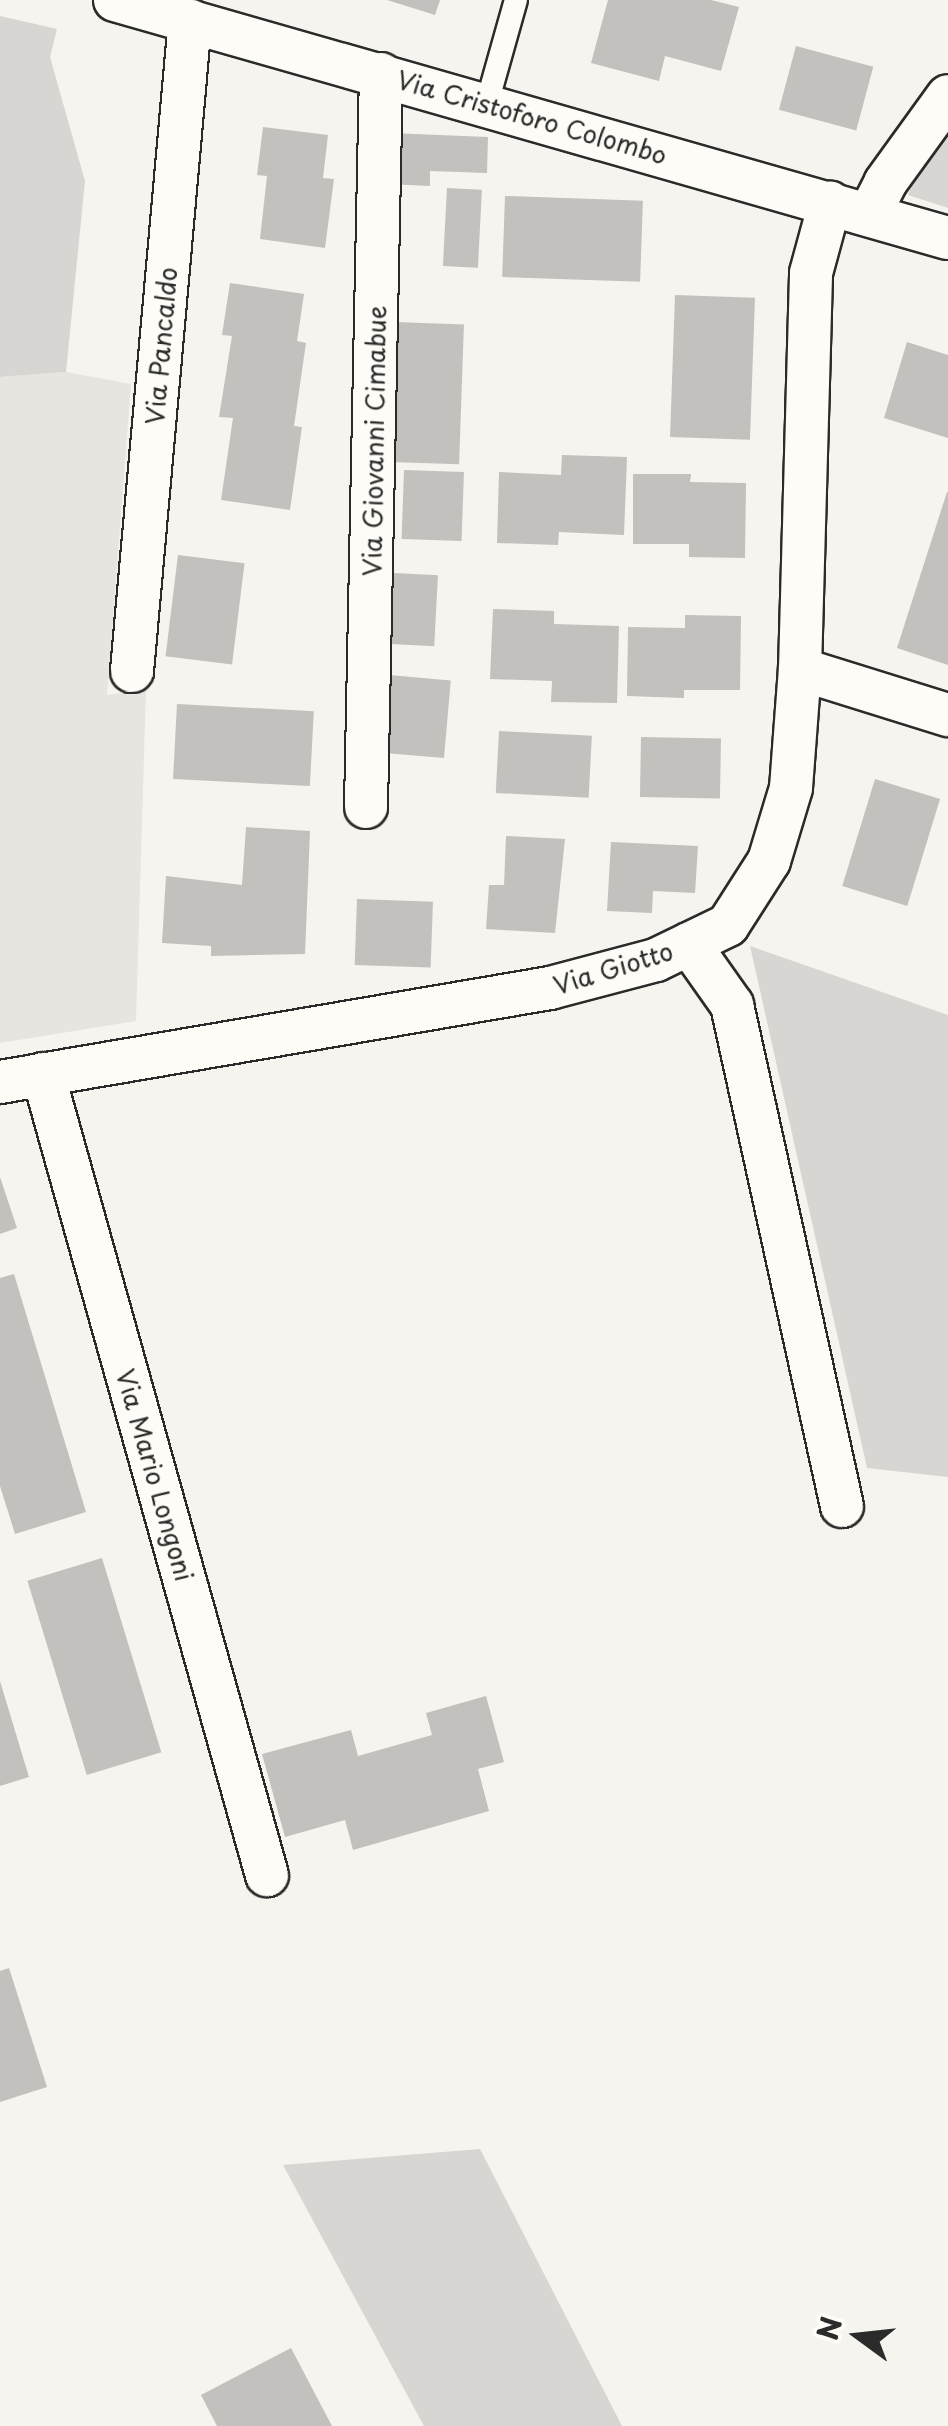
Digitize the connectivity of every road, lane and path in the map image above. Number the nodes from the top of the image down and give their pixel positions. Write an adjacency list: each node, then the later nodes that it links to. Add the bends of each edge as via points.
1 (115, 0): 3 (street, Via Cristoforo Colombo)
2 (516, 0): 6 (lane)
3 (190, 21): 4 (street, Via Cristoforo Colombo); 10 (street, Via Pancaldo)
4 (382, 74): 6 (street, Via Cristoforo Colombo); 12 (street, Via Giovanni Cimabue)
5 (948, 96): 7 (street, Via Giotto, via 885,182)
6 (486, 103): 7 (street, Via Cristoforo Colombo)
7 (850, 209): 8 (street, Via Cristoforo Colombo); 9 (street, Via Giotto, via 811,274)
8 (948, 238)
9 (800, 669): 11 (street); 13 (street, Via Giotto, via 790,788 769,861 728,926)
10 (132, 671)
11 (948, 715)
12 (366, 807)
13 (689, 944): 14 (street, Via Giotto, via 656,960 550,988); 16 (street, via 732,1004)
14 (42, 1074): 15 (street, Via Giotto); 17 (street, Via Mario Longoni)
15 (0, 1082)
16 (842, 1506)
17 (267, 1875)

